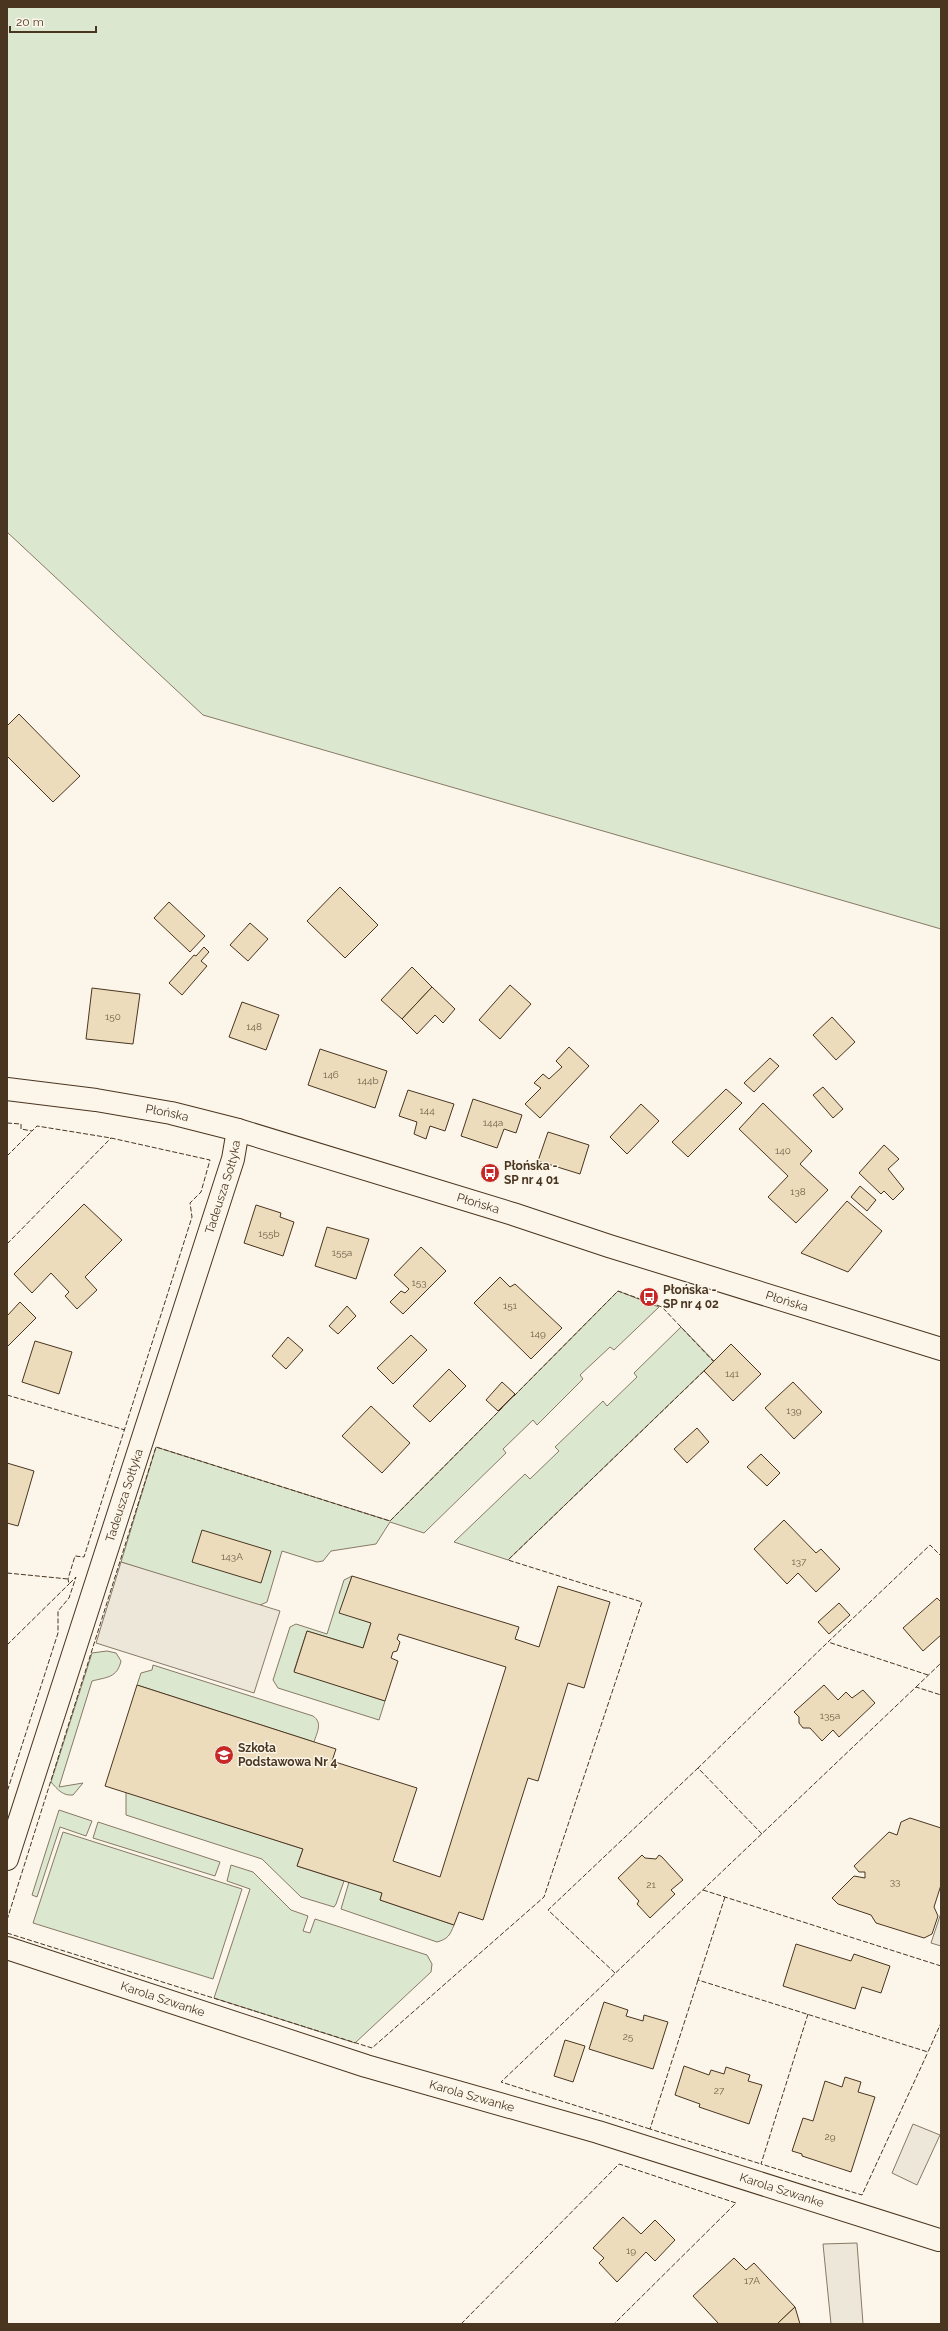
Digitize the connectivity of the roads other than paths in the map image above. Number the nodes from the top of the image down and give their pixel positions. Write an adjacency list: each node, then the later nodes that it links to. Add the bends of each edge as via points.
1 (7, 1089): 2 (street, Płońska, via 96,1100 171,1113)
2 (238, 1130): 3 (street, Płońska); 4 (street, Tadeusza Sołtyka, via 233,1159)
3 (941, 1349)
4 (7, 1859)
5 (7, 1948): 6 (street, Karola Szwanke, via 366,2066 598,2132)
6 (939, 2240)

